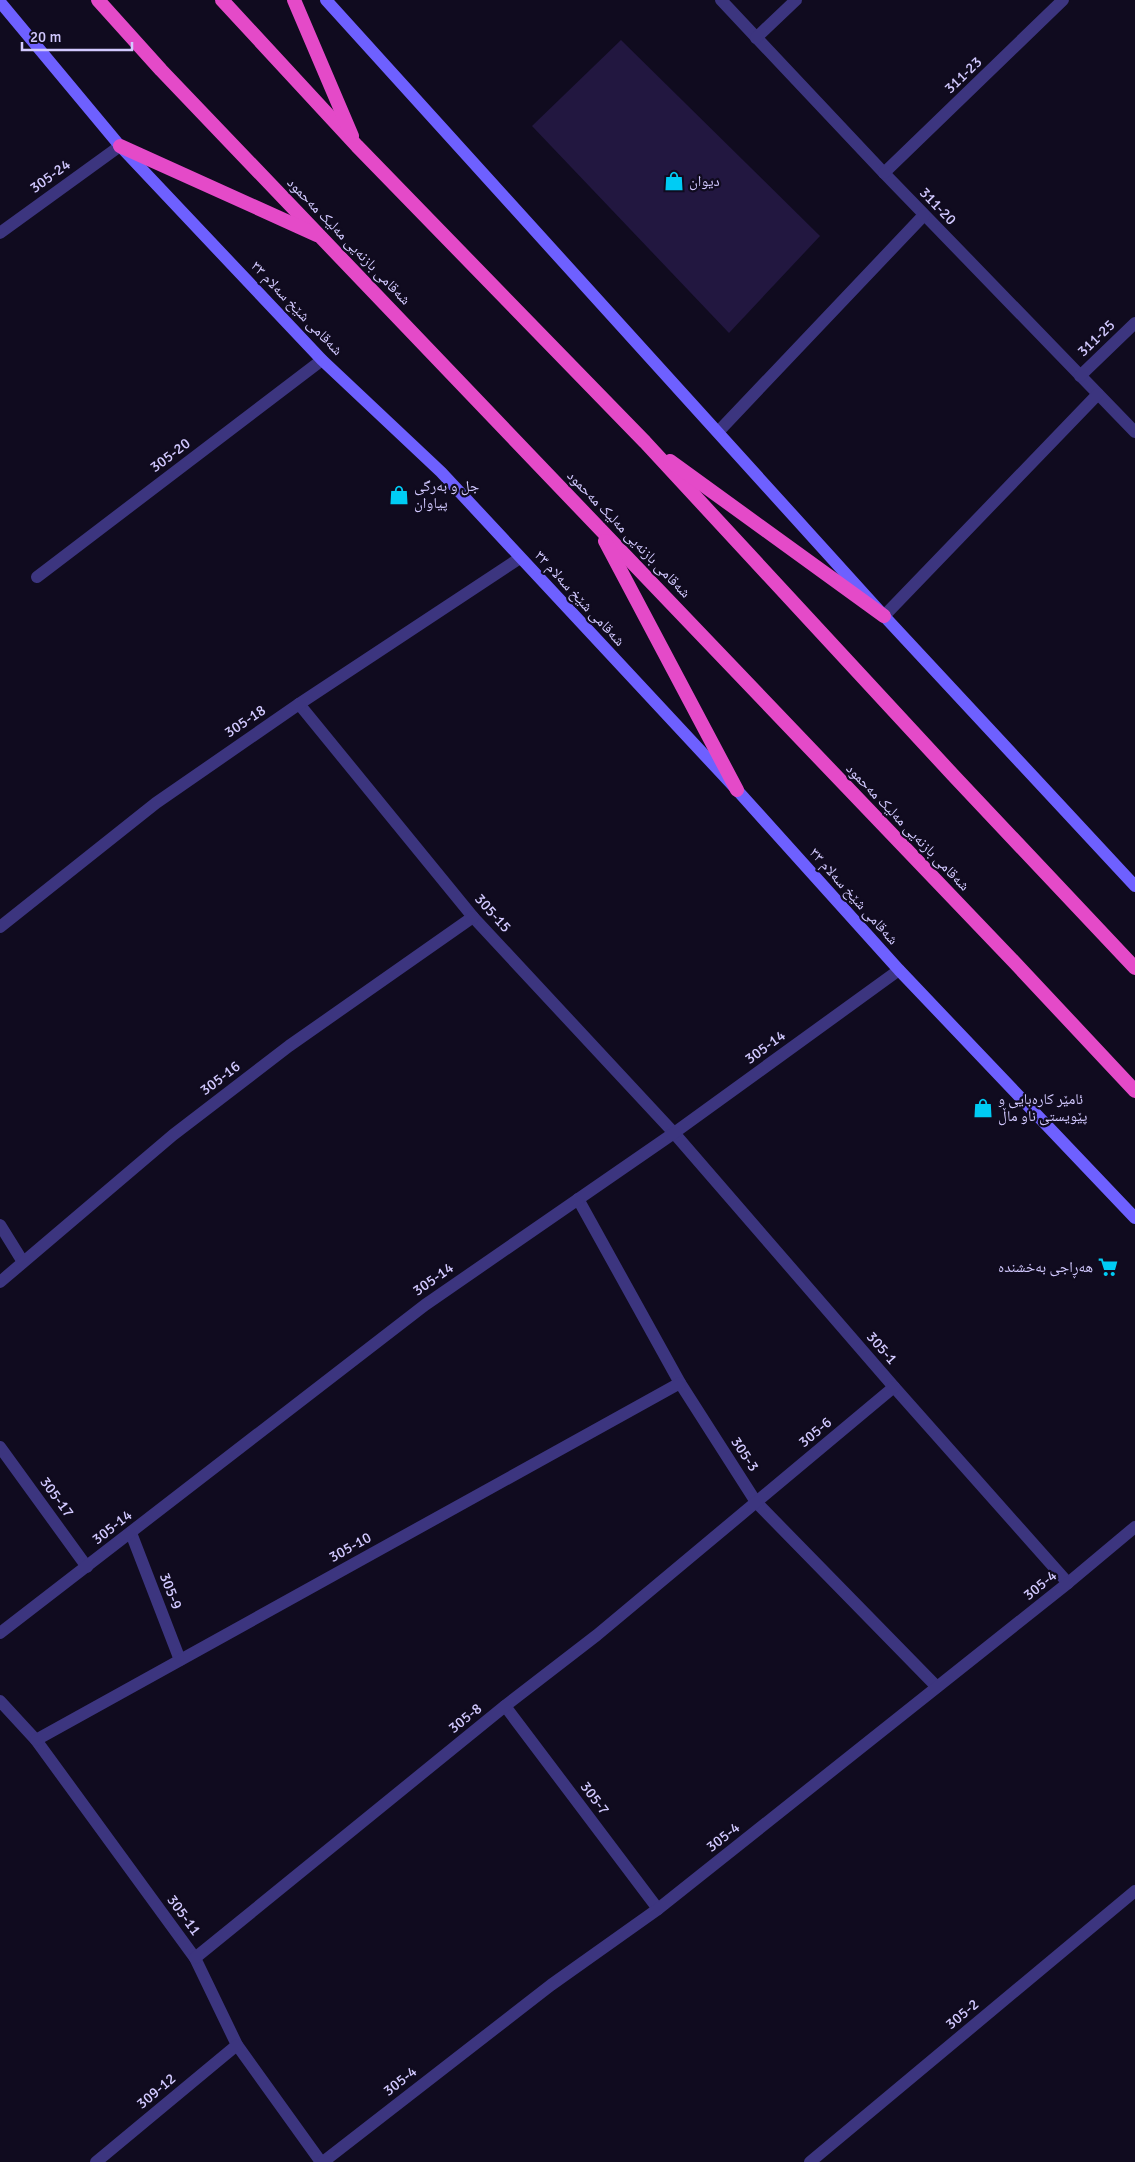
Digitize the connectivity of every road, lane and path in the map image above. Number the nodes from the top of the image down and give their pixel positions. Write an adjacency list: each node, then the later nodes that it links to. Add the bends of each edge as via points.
1 (98, 0): 15 (highway, شەقامی بازنەیی مەلیک مەحمود, via 161,70)
2 (222, 0): 11 (highway)
3 (294, 0): 11 (highway)
4 (326, 0): 20 (main road)
5 (721, 0): 9 (street, 311-20)
6 (796, 0): 9 (street)
7 (1063, 0): 12 (street, 311-23)
8 (0, 2): 10 (main road, شەقامی شێخ سەلام ٣٣)
9 (756, 38): 12 (street, 311-20)
10 (120, 146): 14 (street, 305-24); 15 (highway); 17 (main road, شەقامی شێخ سەلام ٣٣)
11 (357, 146): 22 (highway)
12 (884, 174): 13 (street, 311-20)
13 (924, 215): 18 (street, 311-20); 20 (street)
14 (0, 233)
15 (324, 238): 23 (highway, شەقامی بازنەیی مەلیک مەحمود)
16 (1135, 323): 18 (street, 311-25)
17 (322, 360): 24 (main road, شەقامی شێخ سەلام ٣٣, via 441,472); 25 (street, 305-20)
18 (1080, 376): 19 (street, 311-20)
19 (1098, 394): 21 (street, 311-20); 26 (street)
20 (718, 432): 26 (main road)
21 (1135, 432)
22 (646, 442): 26 (highway); 32 (highway)
23 (597, 524): 28 (highway); 34 (highway, شەقامی بازنەیی مەلیک مەحمود)
24 (520, 558): 27 (street, 305-18); 28 (main road, شەقامی شێخ سەلام ٣٣)
25 (38, 577)
26 (884, 616): 29 (main road)
27 (299, 704): 30 (street, 305-15); 31 (street, 305-18, via 156,803)
28 (737, 790): 33 (main road, شەقامی شێخ سەلام ٣٣)
29 (1135, 886)
30 (473, 917): 35 (street, 305-15); 39 (street, 305-16, via 289,1046 173,1135)
31 (0, 927)
32 (1135, 968)
33 (899, 970): 35 (street, 305-14); 37 (main road, شەقامی شێخ سەلام ٣٣)
34 (1135, 1091)
35 (674, 1133): 36 (street, 305-14); 42 (street, 305-1)
36 (578, 1199): 41 (street, 305-3); 46 (street, 305-14, via 425,1305)
37 (1135, 1218)
38 (0, 1225): 39 (street)
39 (23, 1262): 40 (street, 305-16)
40 (0, 1282)
41 (680, 1383): 44 (street, 305-3); 50 (street, 305-10)
42 (894, 1387): 44 (street, 305-6); 48 (street, 305-1)
43 (0, 1447): 47 (street, 305-17)
44 (756, 1502): 51 (street, 305-3); 53 (street, 305-8, via 597,1635)
45 (1135, 1527): 48 (street, 305-4)
46 (132, 1533): 47 (street, 305-14); 50 (street, 305-9)
47 (87, 1567): 49 (street, 305-14)
48 (1068, 1583): 51 (street, 305-4)
49 (0, 1633)
50 (180, 1660): 54 (street, 305-10)
51 (938, 1687): 56 (street, 305-4)
52 (0, 1701): 54 (street, 305-11)
53 (505, 1706): 56 (street, 305-7); 57 (street, 305-8)
54 (36, 1740): 57 (street, 305-11)
55 (1135, 1891): 61 (street, 305-2)
56 (658, 1909): 60 (street, 305-4, via 551,1985)
57 (195, 1958): 58 (street, 305-11)
58 (237, 2045): 59 (street, 309-12); 60 (street, 305-11)
59 (96, 2162)
60 (322, 2162)
61 (810, 2162)

